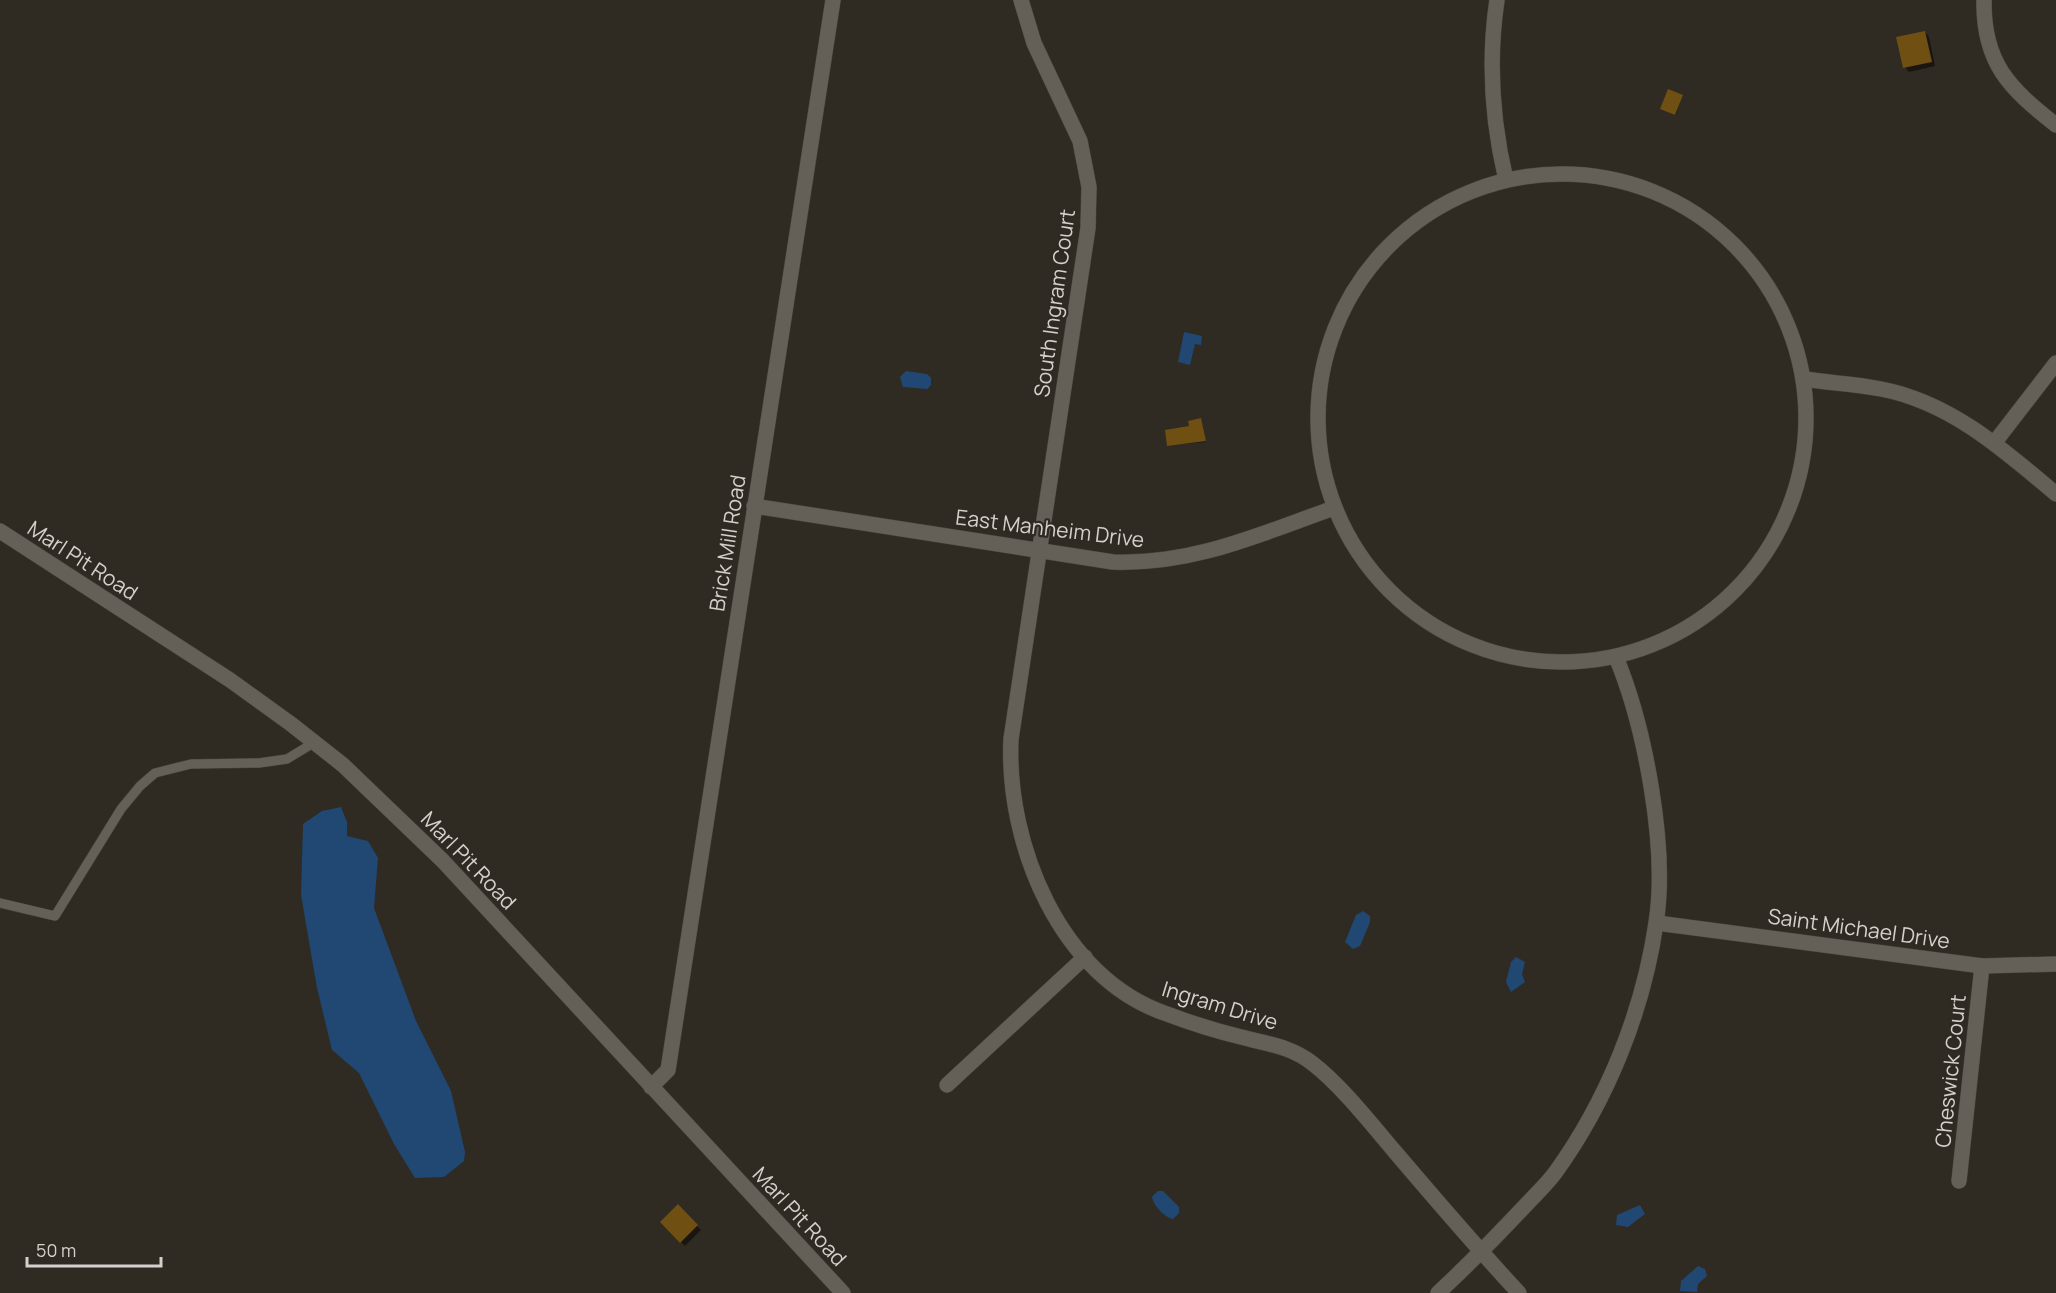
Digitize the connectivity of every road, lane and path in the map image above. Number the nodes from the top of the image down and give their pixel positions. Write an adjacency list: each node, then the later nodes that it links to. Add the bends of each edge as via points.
1 (833, 0): 11 (street, Brick Mill Road)
2 (1021, 0): 14 (street, South Ingram Court, via 1034,44 1080,141 1089,187 1088,228)
3 (1497, 0): 6 (street, via 1492,87 1498,149)
4 (1984, 0): 5 (street, via 1984,20 1994,62 2021,97)
5 (2056, 125)
6 (1506, 180): 8 (street, via 1550,174 1594,176 1638,186 1679,204 1716,228 1755,268 1774,296 1793,336); 12 (street, via 1429,213 1396,239 1367,270 1345,305 1329,344 1319,385 1317,426 1322,468)
7 (2056, 363): 9 (street)
8 (1804, 379): 9 (street, via 1881,389 1928,402); 15 (street, via 1808,425 1802,471 1788,515 1766,555 1736,591 1700,621 1660,643)
9 (1995, 442): 10 (street)
10 (2056, 494)
11 (754, 506): 14 (street, East Manheim Drive); 23 (street, Brick Mill Road, via 668,1070)
12 (1334, 508): 14 (street, East Manheim Drive, via 1211,552 1149,563 1113,562); 15 (street, via 1357,552 1388,590 1426,622 1461,640 1517,659 1566,663)
13 (0, 531): 16 (street, Marl Pit Road, via 230,680)
14 (1039, 550): 19 (street, Ingram Drive, via 1011,740 1012,790 1023,847 1034,876 1064,930)
15 (1616, 657): 18 (street, via 1631,694 1653,801)
16 (315, 742): 17 (lane, via 287,759 191,764 155,773 121,809 55,916); 23 (street, Marl Pit Road, via 443,861)
17 (0, 903)
18 (1657, 922): 21 (street, Saint Michael Drive); 25 (street, via 1633,1015 1596,1109 1554,1174)
19 (1085, 957): 22 (street); 25 (street, Ingram Drive, via 1129,995 1163,1013 1242,1038 1287,1047 1313,1064 1372,1125)
20 (2056, 964): 21 (street, Saint Michael Drive)
21 (1982, 966): 24 (street, Cheswick Court)
22 (947, 1085)
23 (651, 1087): 26 (street, Marl Pit Road)
24 (1959, 1181)
25 (1481, 1253): 27 (street); 28 (street, Ingram Drive)
26 (843, 1293)
27 (1438, 1293)
28 (1519, 1293)

